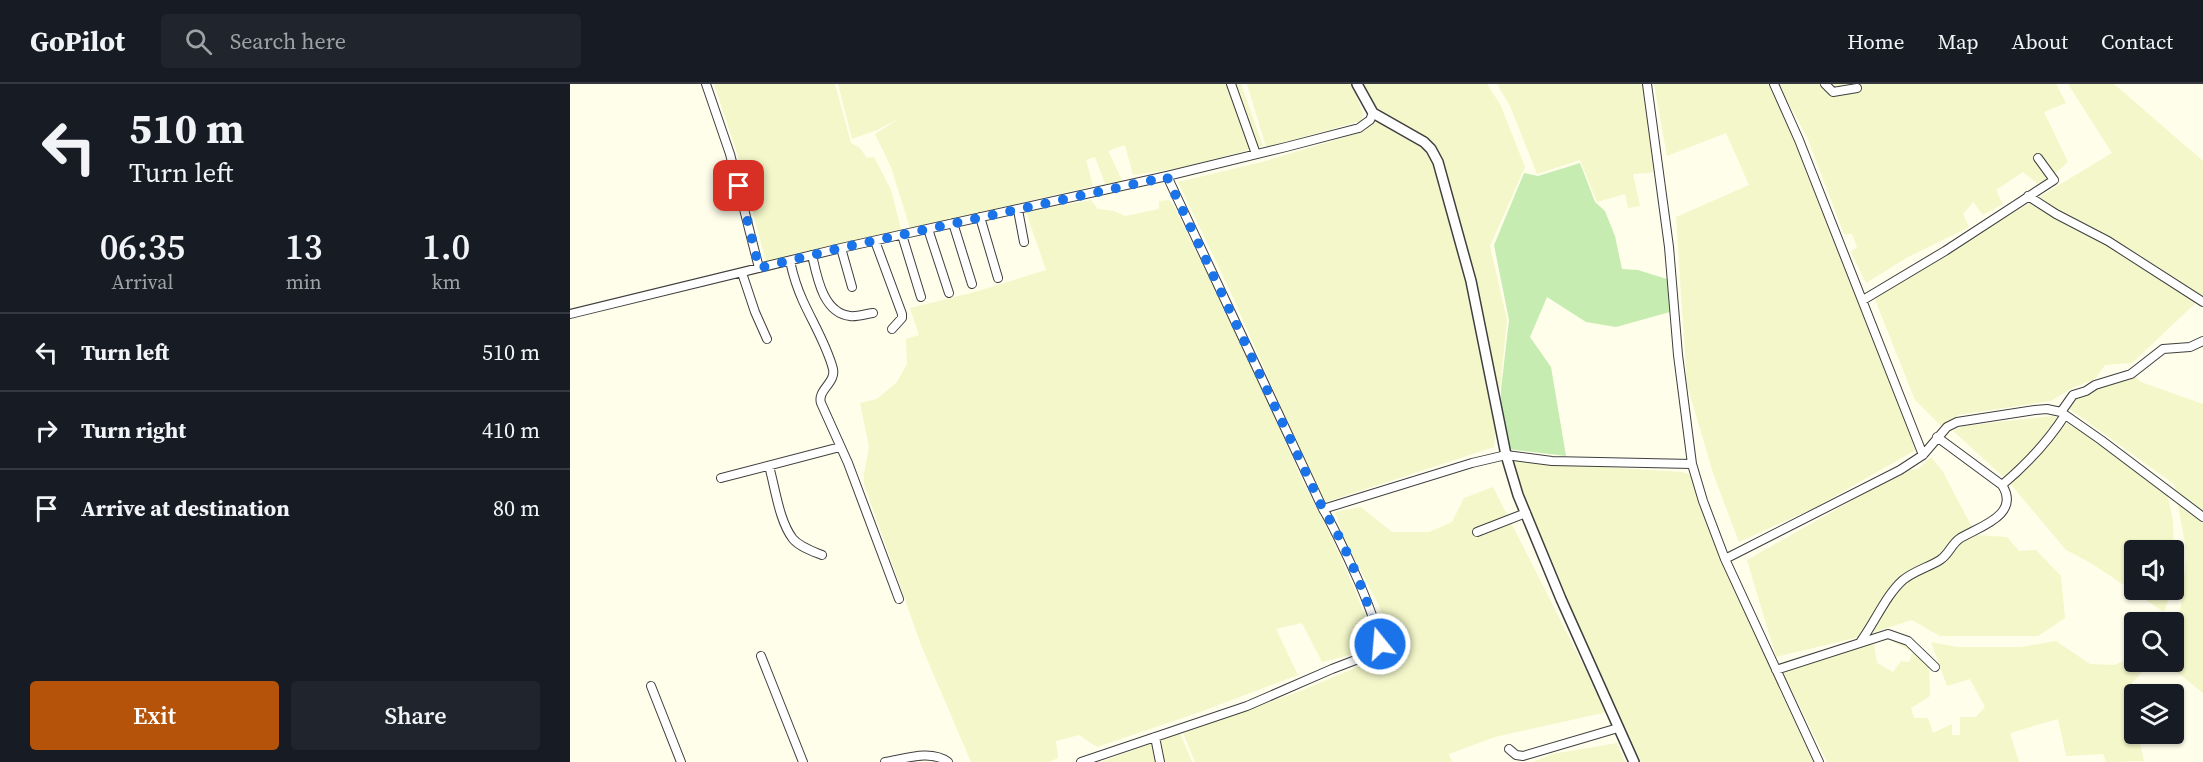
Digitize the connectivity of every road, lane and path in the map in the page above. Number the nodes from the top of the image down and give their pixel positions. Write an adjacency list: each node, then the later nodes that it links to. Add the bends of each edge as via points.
1 (706, 84): 23 (street, via 730,154)
2 (1231, 84): 9 (street)
3 (1357, 84): 8 (street)
4 (1647, 84): 42 (street)
5 (1774, 84): 30 (street)
6 (1825, 84): 7 (street, via 1833,92)
7 (1857, 88)
8 (1373, 113): 9 (street, via 1359,128); 41 (street, via 1424,142 1438,162 1471,281)
9 (1256, 154): 11 (street)
10 (2038, 158): 12 (street, via 2054,180)
11 (1167, 177): 13 (street); 46 (street)
12 (2028, 196): 30 (street); 31 (street)
13 (1018, 210): 14 (street); 19 (street)
14 (980, 218): 15 (street); 25 (street)
15 (953, 223): 16 (street); 26 (street)
16 (928, 229): 17 (street); 28 (street)
17 (902, 235): 18 (street); 29 (street)
18 (875, 241): 20 (street); 34 (street, via 902,314)
19 (1024, 242)
20 (841, 248): 21 (street); 27 (street)
21 (812, 255): 22 (street); 32 (street, via 828,304 849,316)
22 (790, 261): 23 (street); 39 (street, via 799,293 833,370 820,398)
23 (759, 268): 24 (street)
24 (742, 273): 33 (street); 35 (street)
25 (998, 278)
26 (972, 284)
27 (852, 287)
28 (949, 293)
29 (921, 297)
30 (1863, 300): 40 (street)
31 (2203, 302)
32 (873, 312)
33 (570, 314)
34 (892, 328)
35 (767, 339)
36 (2203, 341): 37 (street, via 2190,347 2163,349 2131,374 2073,395)
37 (2063, 414): 38 (street, via 2047,409 1957,422); 45 (street, via 2048,441); 48 (street)
38 (1937, 437): 40 (street); 45 (street)
39 (840, 447): 43 (street); 52 (street)
40 (1923, 454): 51 (street, via 1900,470)
41 (1506, 455): 42 (street, via 1552,461); 46 (street); 47 (street)
42 (1692, 464): 51 (street)
43 (769, 465): 44 (street); 50 (street, via 794,540)
44 (721, 478)
45 (2002, 485): 53 (street, via 2006,495 2000,514 1958,540 1940,560 1902,581)
46 (1323, 509): 59 (street, via 1370,610 1379,651 1247,705)
47 (1526, 513): 49 (street); 58 (street)
48 (2203, 517)
49 (1477, 532)
50 (822, 555)
51 (1725, 559): 56 (street)
52 (899, 599)
53 (1861, 641): 55 (street, via 1888,634 1902,638); 56 (street)
54 (761, 656): 62 (street)
55 (1935, 666)
56 (1776, 670): 68 (street)
57 (651, 686): 61 (street)
58 (1618, 728): 60 (street, via 1523,756); 67 (street)
59 (1155, 737): 65 (street); 66 (street)
60 (1509, 749)
61 (681, 762)
62 (803, 762)
63 (885, 762): 64 (street, via 928,756)
64 (948, 762)
65 (1081, 762)
66 (1160, 762)
67 (1634, 762)
68 (1819, 762)

